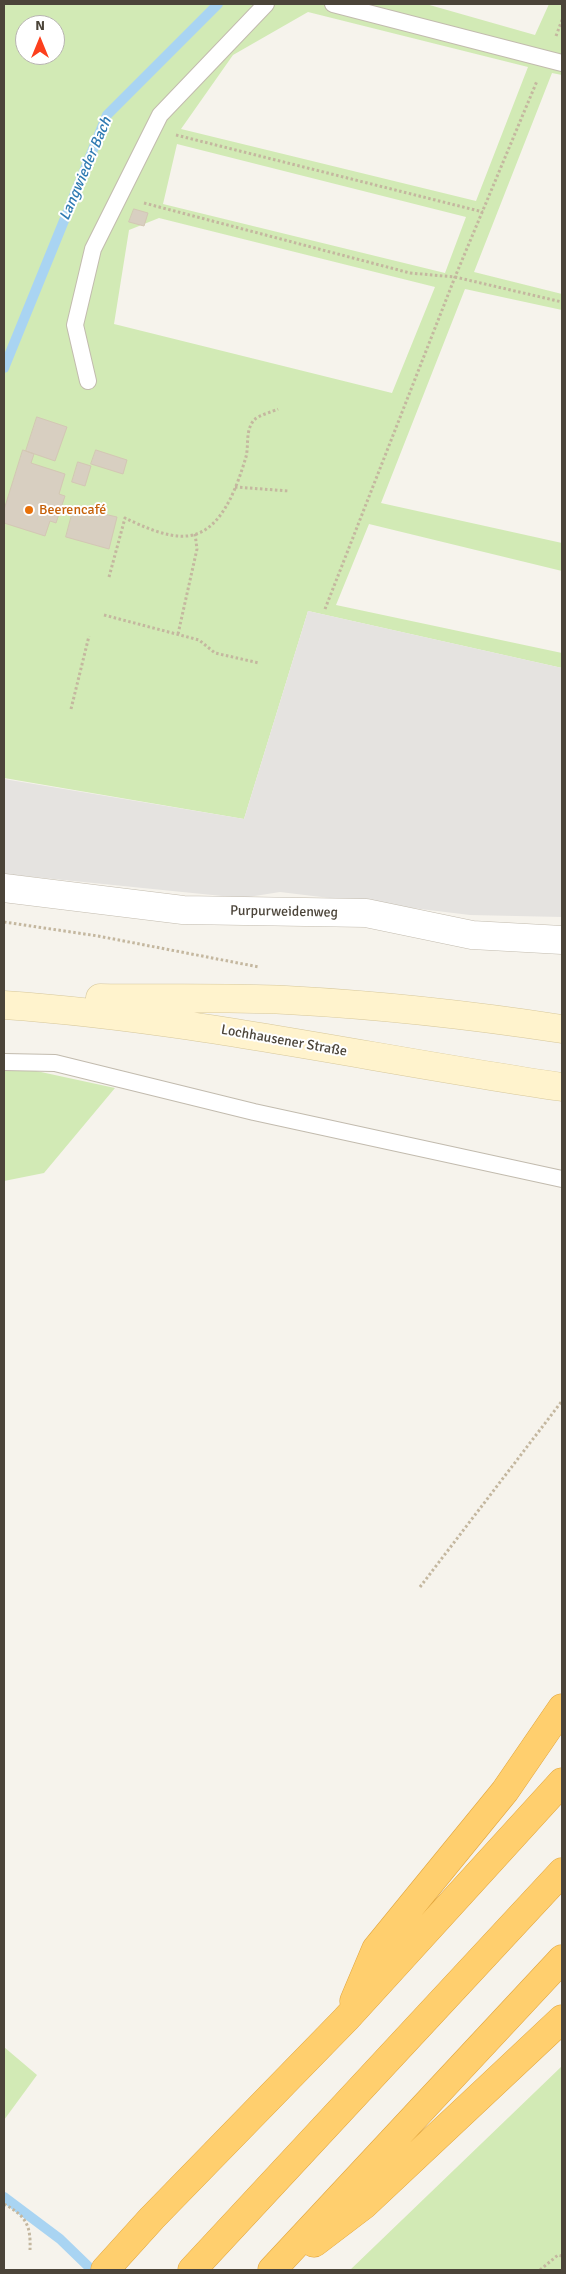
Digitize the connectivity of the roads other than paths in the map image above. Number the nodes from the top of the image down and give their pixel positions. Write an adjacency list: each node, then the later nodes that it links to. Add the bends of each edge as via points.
1 (266, 4): 4 (lane, via 160,115 93,249 75,325)
2 (333, 4): 3 (lane)
3 (562, 63)
4 (88, 381)
5 (4, 888): 6 (street, Purpurweidenweg, via 183,910 366,913 472,935)
6 (562, 940)
7 (4, 998): 9 (main road, via 284,1000 449,1014)
8 (4, 1005): 11 (main road, Lochhausener Straße, via 170,1022)
9 (562, 1029)
10 (4, 1062): 12 (lane, via 55,1063 254,1112)
11 (562, 1086)
12 (562, 1179)
13 (562, 1708): 18 (highway, via 505,1791 376,1949)
14 (562, 1782): 18 (highway)
15 (562, 1872): 19 (highway)
16 (562, 1959): 21 (highway)
17 (562, 2019): 22 (highway, via 364,2205)
18 (346, 2020): 20 (highway)
19 (195, 2266)
20 (105, 2270)
21 (272, 2270)
22 (276, 2270)

